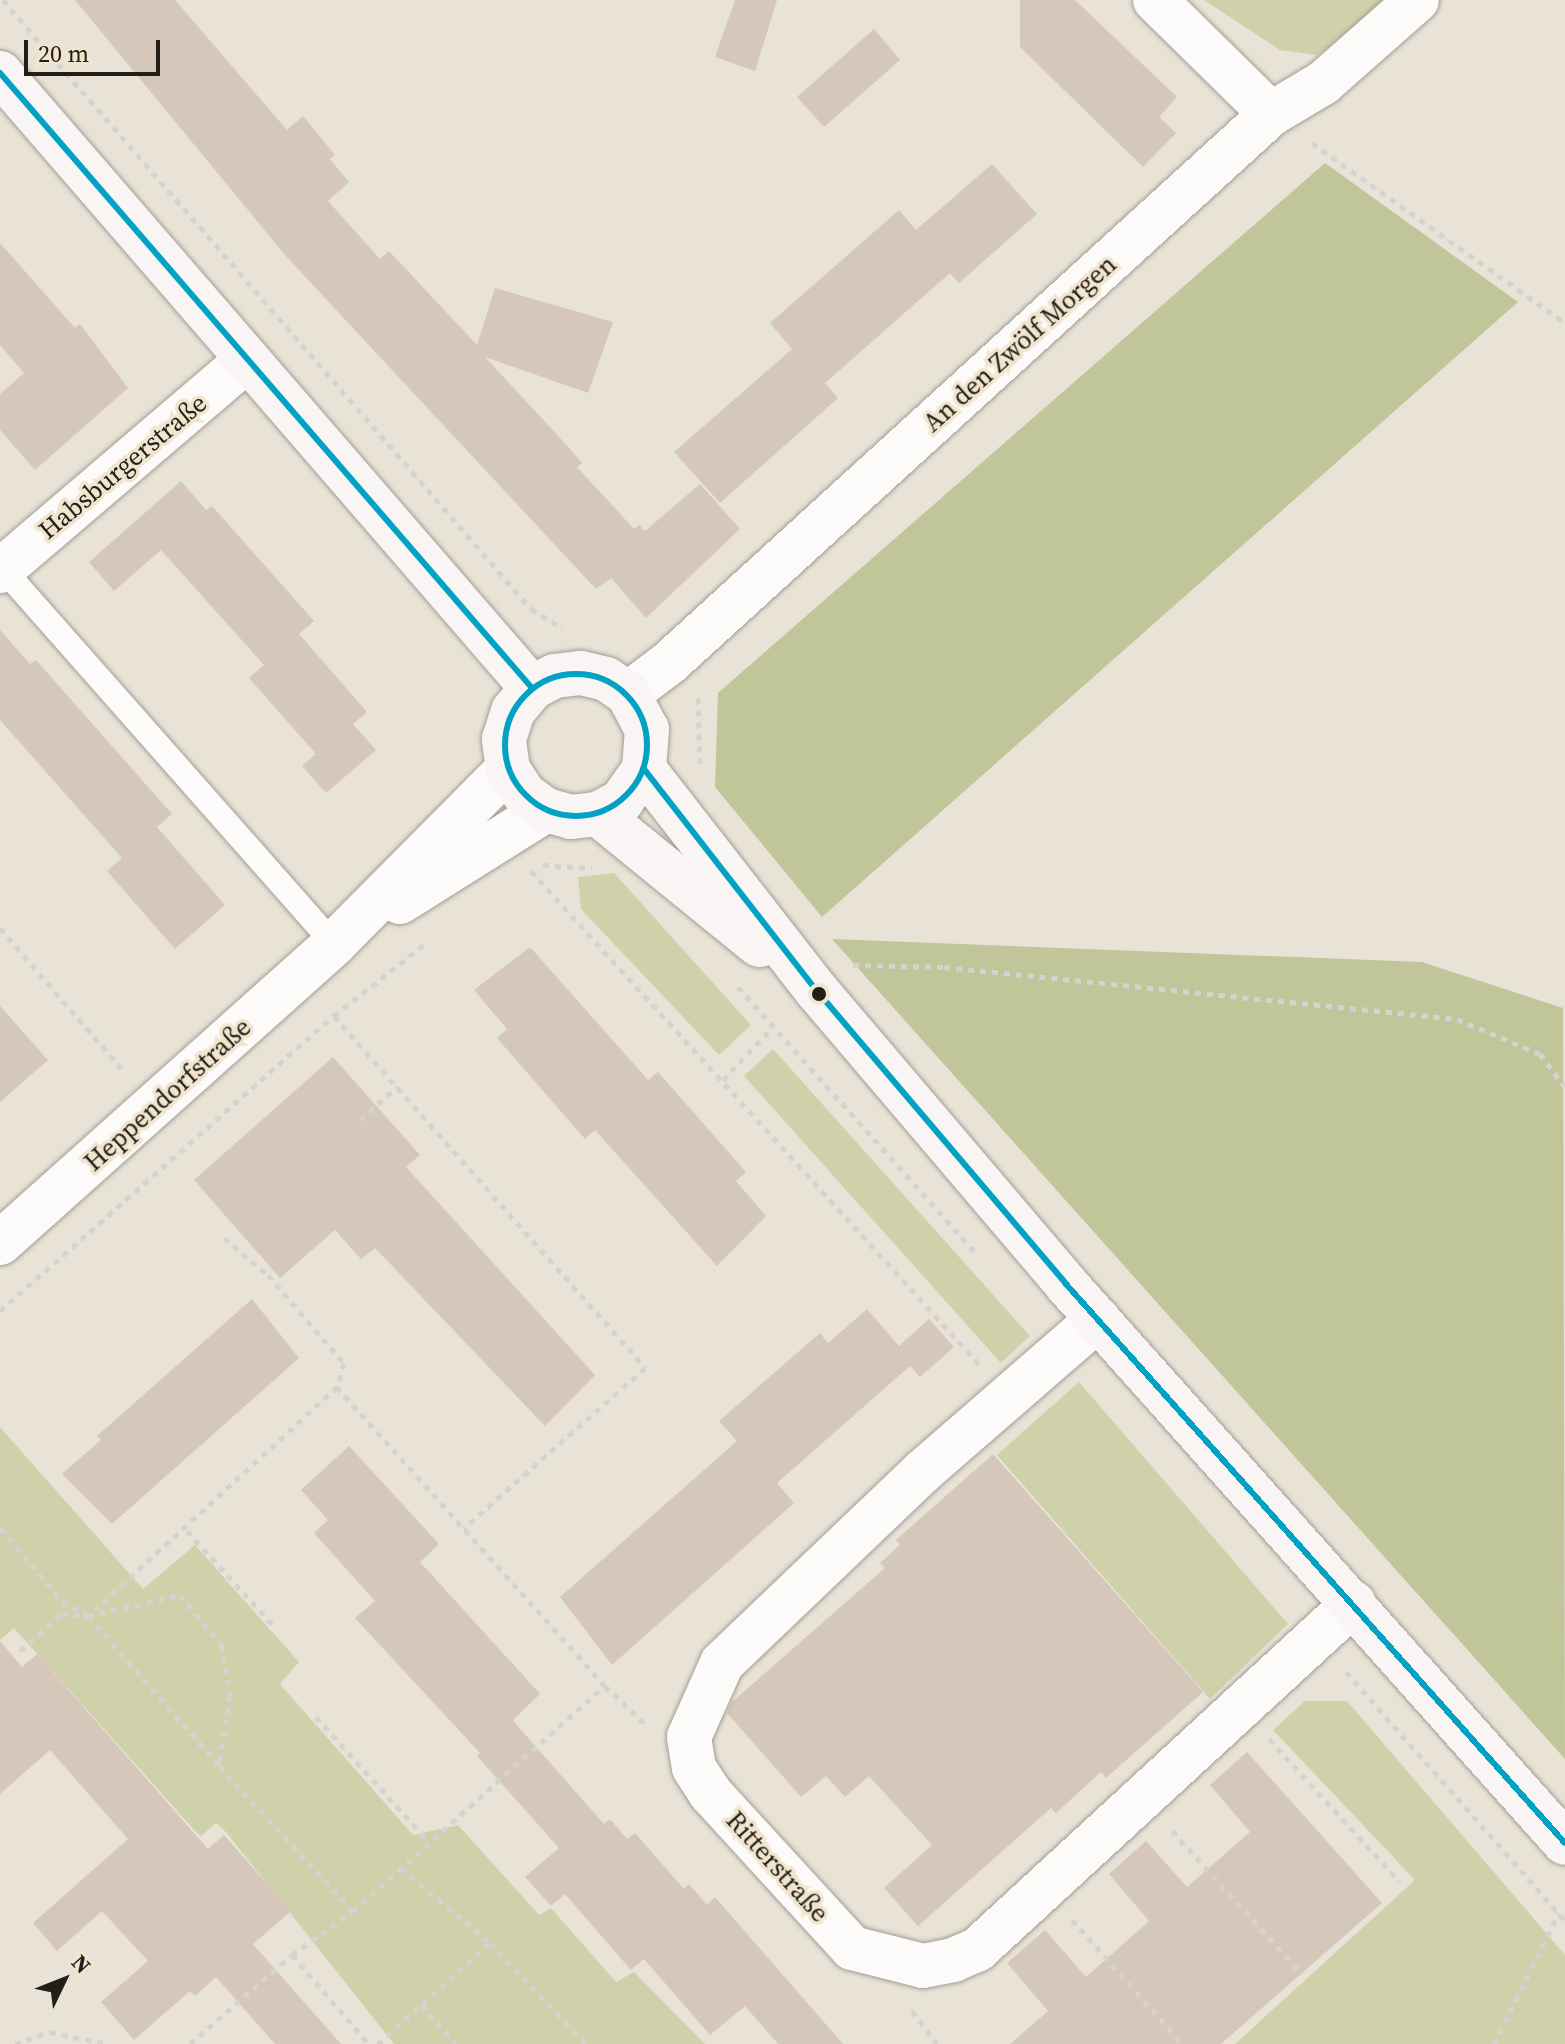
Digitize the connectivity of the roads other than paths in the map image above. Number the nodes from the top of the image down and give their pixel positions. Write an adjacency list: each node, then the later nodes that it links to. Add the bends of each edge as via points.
1 (1155, 0): 4 (street)
2 (1417, 0): 4 (street, An den Zwölf Morgen, via 1323,83)
3 (0, 73): 5 (main road)
4 (1271, 114): 8 (street, An den Zwölf Morgen, via 681,652)
5 (245, 362): 6 (street, Habsburgerstraße); 7 (main road)
6 (1, 570): 13 (lane)
7 (532, 688): 8 (main road, via 555,676 581,673 606,679); 9 (main road, via 513,711 504,739)
8 (628, 694): 10 (main road, via 647,729)
9 (508, 769): 11 (main road, via 524,794); 13 (street, Heppendorfstraße)
10 (644, 769): 12 (main road, via 622,801); 14 (main road)
11 (546, 810): 12 (main road, via 571,817); 13 (street, Heppendorfstraße)
12 (598, 814): 14 (main road)
13 (334, 944): 15 (street, Heppendorfstraße)
14 (817, 991): 16 (main road)
15 (0, 1243)
16 (1098, 1319): 17 (main road); 17 (street, Ritterstraße, via 923,1471 722,1663 689,1737 694,1768 711,1794 852,1948 923,1966 953,1960 977,1950)
17 (1354, 1603): 18 (main road)
18 (1565, 1843)

